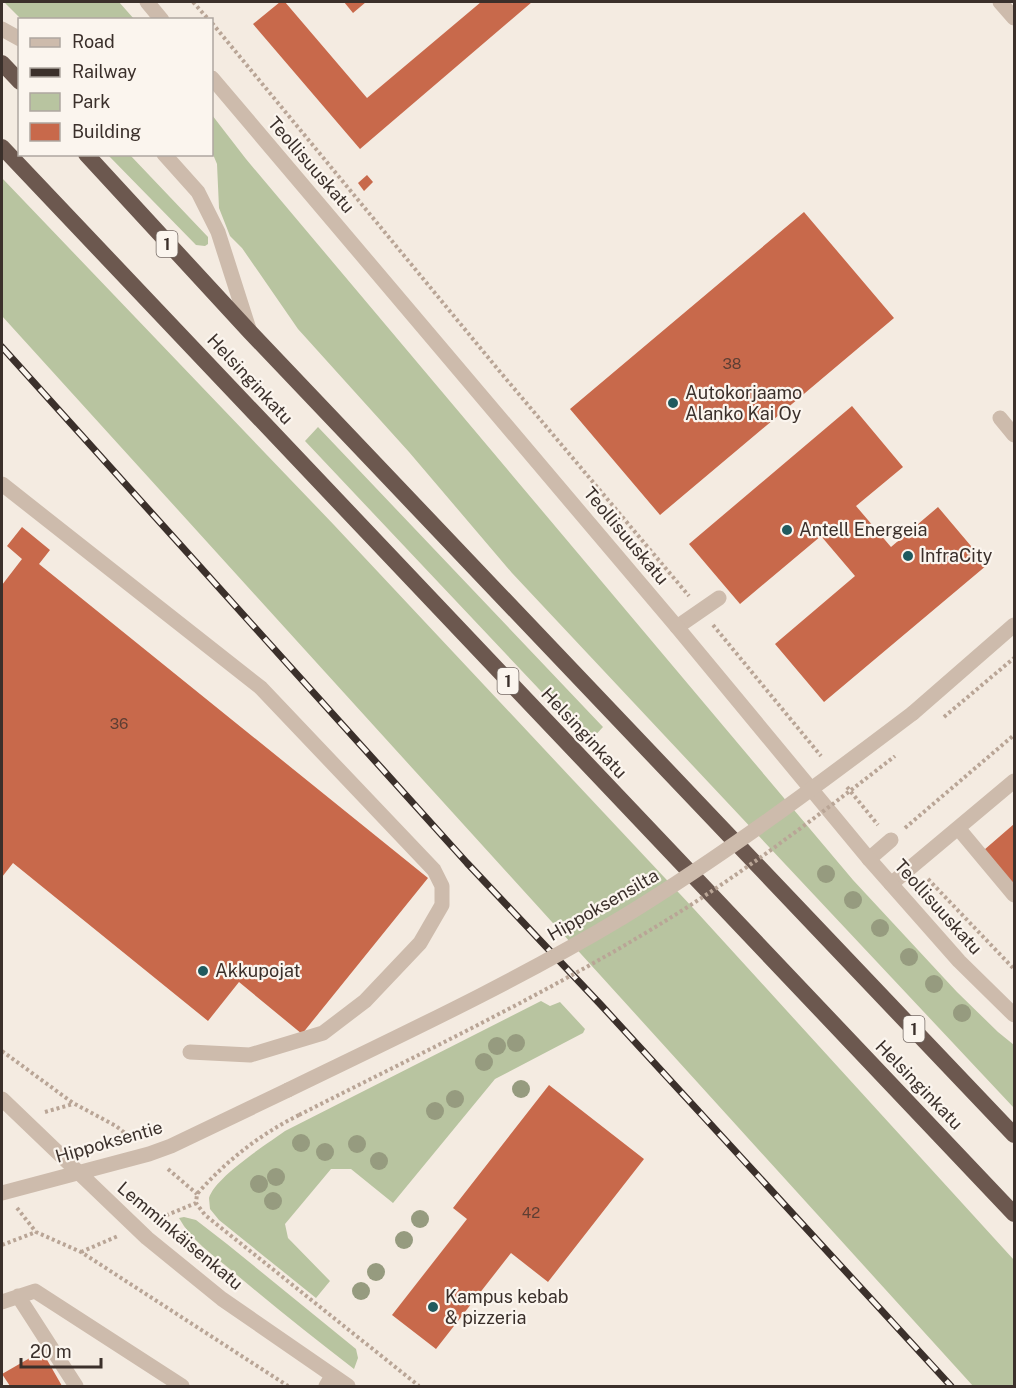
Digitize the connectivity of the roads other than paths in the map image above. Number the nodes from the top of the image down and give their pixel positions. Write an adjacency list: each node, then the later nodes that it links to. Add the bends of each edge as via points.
1 (147, 2): 3 (street)
2 (1000, 2): 4 (street)
3 (160, 18)
4 (1014, 18)
5 (2, 29): 6 (street)
6 (18, 38)
7 (2, 63): 9 (highway)
8 (213, 79): 19 (street, Teollisuuskatu)
9 (18, 80)
10 (2, 147): 33 (highway, Helsinginkatu / 1)
11 (88, 156): 13 (highway, Helsinginkatu / 1)
12 (166, 156): 13 (street, via 198,192 218,232)
13 (250, 332): 30 (highway, Helsinginkatu / 1)
14 (1000, 418): 15 (street)
15 (1014, 435)
16 (2, 484): 27 (street, via 261,688 434,870 442,886 442,905 420,943 365,1001 323,1033 250,1055)
17 (719, 598): 19 (street)
18 (1014, 625): 28 (street, Hippoksensilta, bridge, via 912,713 751,834 621,918 488,993)
19 (677, 627): 23 (street, Teollisuuskatu)
20 (1014, 781): 21 (street)
21 (958, 828): 24 (street); 25 (street)
22 (891, 840): 23 (street)
23 (869, 859): 24 (street, Teollisuuskatu)
24 (891, 884): 26 (street, Teollisuuskatu, via 959,961)
25 (1014, 896)
26 (1014, 1015)
27 (190, 1052)
28 (288, 1090): 31 (street, Hippoksentie, via 171,1146)
29 (2, 1099): 31 (street, Lemminkäisenkatu)
30 (1014, 1135)
31 (77, 1172): 32 (street, Hippoksentie); 36 (street, Lemminkäisenkatu, via 198,1280)
32 (2, 1193)
33 (1014, 1214)
34 (18, 1296): 35 (street); 37 (street); 38 (street, via 35,1291)
35 (2, 1302)
36 (329, 1381): 39 (street, Lemminkäisenkatu)
37 (76, 1386)
38 (182, 1386)
39 (348, 1386)

